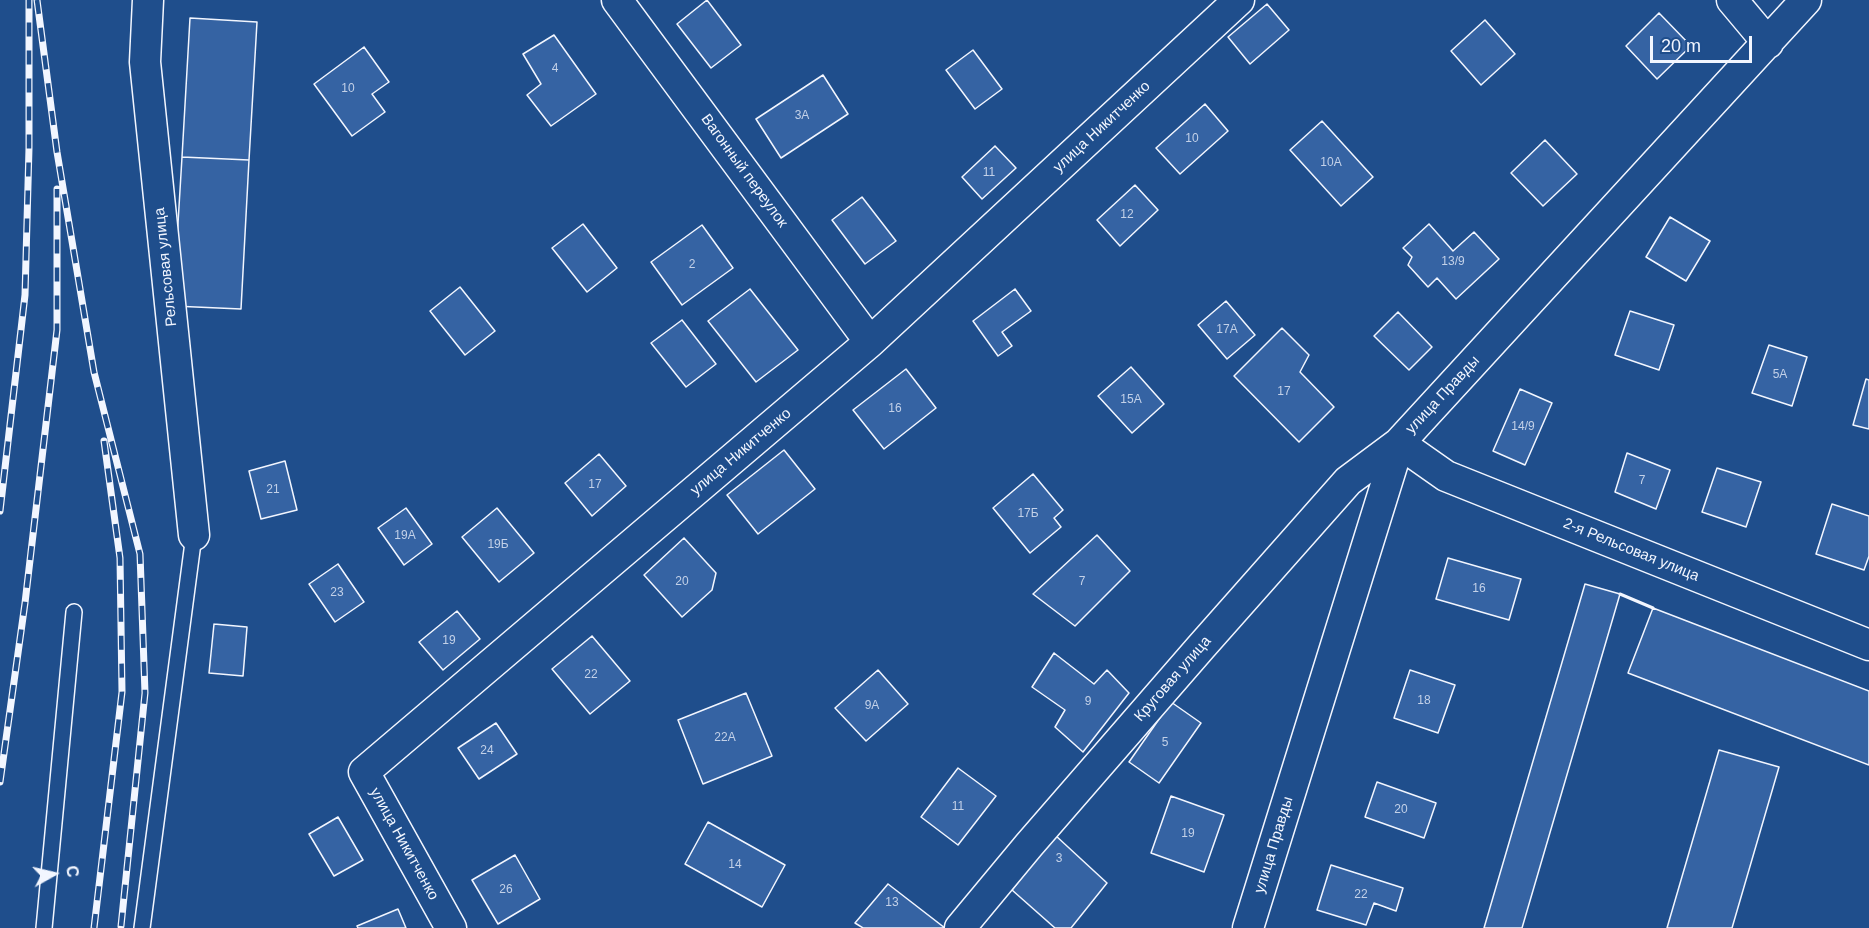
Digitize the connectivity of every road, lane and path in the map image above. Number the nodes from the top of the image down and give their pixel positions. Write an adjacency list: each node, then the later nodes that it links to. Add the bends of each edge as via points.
1 (148, 0): 9 (street, Рельсовая улица, via 145,62)
2 (617, 0): 7 (street, Вагонный переулок)
3 (1239, 0): 7 (street, улица Никитченко)
4 (1732, 0): 6 (street)
5 (1806, 0): 6 (street, улица Правды)
6 (1768, 43): 8 (street, улица Правды)
7 (870, 342): 14 (street, улица Никитченко, via 364,772)
8 (1399, 443): 11 (street, 2-я Рельсовая улица, via 1446,476); 15 (street, Круговая улица, via 1348,481); 16 (street, улица Правды)
9 (194, 535): 13 (lane)
10 (74, 612): 12 (lane)
11 (1869, 645)
12 (44, 928)
13 (142, 928)
14 (451, 928)
15 (960, 928)
16 (1248, 928)

